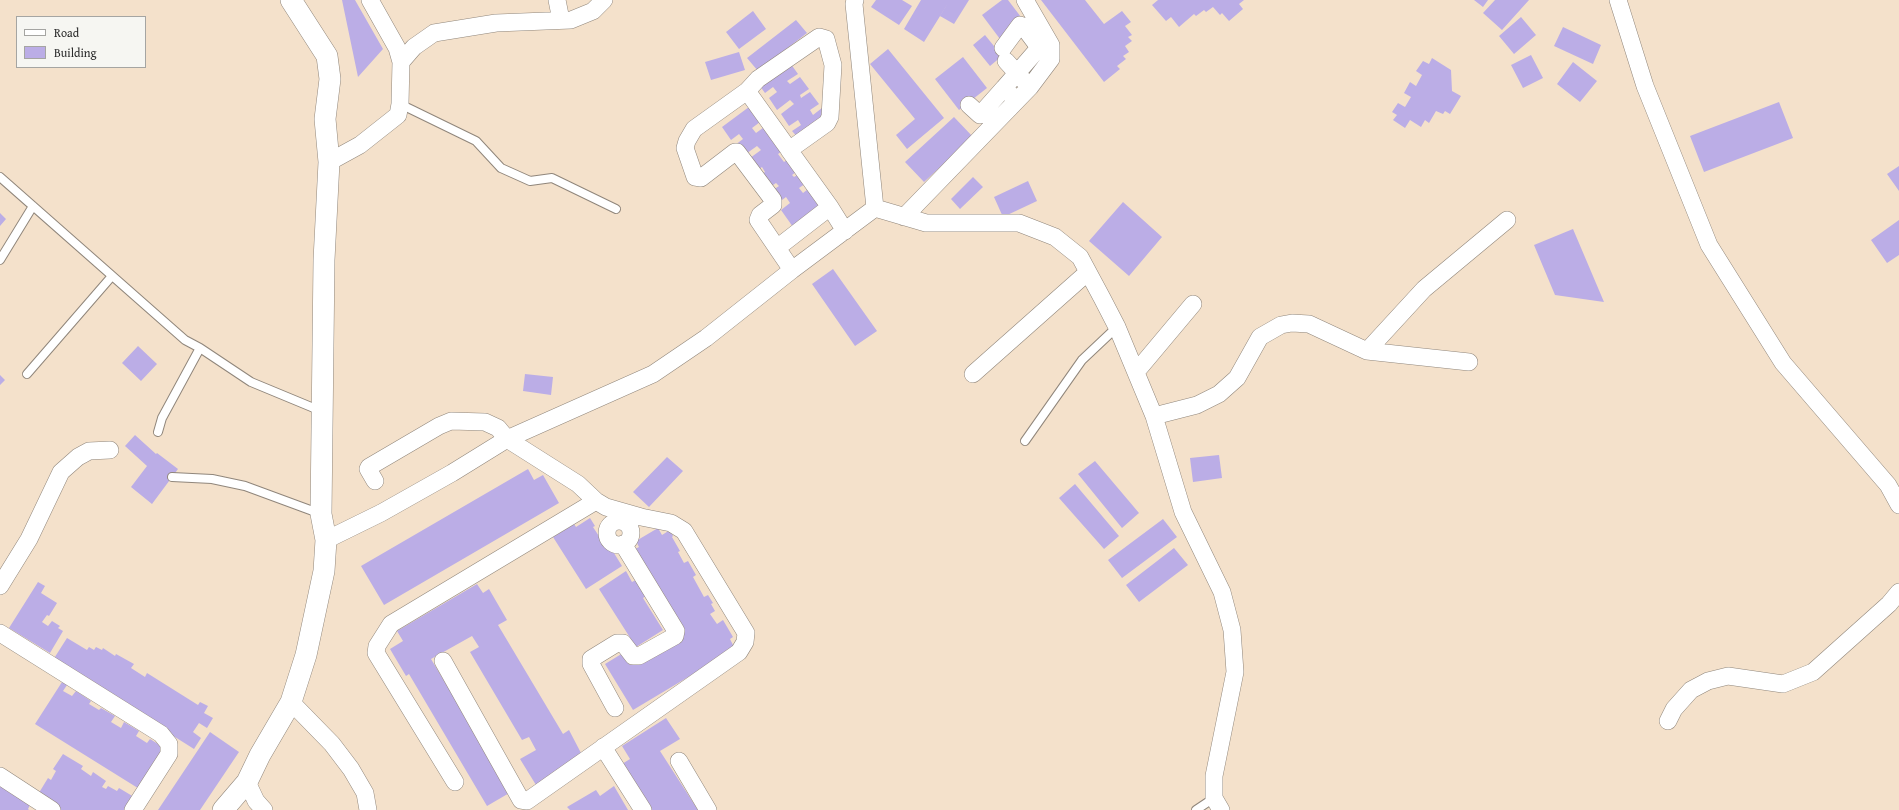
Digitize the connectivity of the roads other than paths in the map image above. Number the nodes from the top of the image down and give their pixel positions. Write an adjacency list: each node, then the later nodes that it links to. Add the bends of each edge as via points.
1 (291, 0): 20 (street, via 327,56 330,79 325,119)
2 (370, 0): 11 (street, via 397,48)
3 (557, 0): 8 (street)
4 (604, 0): 8 (street, via 593,11 572,20)
5 (855, 0): 24 (street, via 875,144)
6 (1025, 0): 12 (street, via 1051,45 1051,59)
7 (1618, 0): 51 (street, via 1645,86 1708,245 1783,363 1888,485)
8 (561, 20): 11 (street, via 496,24 434,33 414,47)
9 (1029, 59): 10 (street); 10 (street, via 1038,46 1020,25); 12 (street)
10 (1009, 61): 13 (street); 14 (street)
11 (401, 62): 17 (street)
12 (1042, 71): 13 (street)
13 (1030, 87): 16 (street)
14 (1004, 88): 16 (street); 18 (street, via 980,116)
15 (747, 91): 19 (street); 19 (street, via 758,79 819,37 826,39 833,65 830,118); 29 (street, via 694,129 684,148 695,177 701,178 737,152 773,200 774,205 760,215 758,220)
16 (1017, 100): 26 (street)
17 (400, 104): 20 (street, via 398,115 360,145); 25 (lane, via 476,141 501,168 530,181 552,178)
18 (968, 105)
19 (790, 151): 23 (street)
20 (329, 162): 42 (street, via 324,260)
21 (0, 177): 22 (lane)
22 (33, 206): 30 (lane); 33 (lane)
23 (830, 207): 28 (street); 29 (street)
24 (875, 208): 26 (street); 28 (street)
25 (616, 209)
26 (904, 217): 32 (street, via 926,223 1020,223 1055,238 1080,257)
27 (1507, 220): 37 (street, via 1424,289)
28 (845, 230): 31 (street)
29 (777, 248): 31 (street)
30 (0, 260)
31 (792, 270): 45 (street, via 706,338 653,374)
32 (1088, 272): 35 (street); 41 (street)
33 (112, 276): 36 (lane, via 185,340); 40 (lane)
34 (1193, 304): 39 (street)
35 (1118, 327): 39 (street); 46 (lane, via 1082,360)
36 (200, 348): 42 (lane, via 251,382); 44 (lane, via 162,418)
37 (1367, 351): 38 (street); 43 (street, via 1309,324 1281,325 1260,337 1237,378 1219,394 1197,405)
38 (1469, 362)
39 (1136, 372): 43 (street)
40 (27, 374)
41 (973, 374)
42 (323, 412): 52 (street)
43 (1154, 416): 66 (street, via 1183,512 1222,592 1232,630 1235,672 1214,776)
44 (158, 432)
45 (507, 439): 49 (street, via 498,428 485,422 451,421 369,467); 50 (street, via 578,484); 53 (street, via 381,513)
46 (1025, 441)
47 (110, 450): 54 (street, via 89,451 61,472 29,539)
48 (172, 477): 52 (lane, via 212,479 245,486)
49 (375, 482)
50 (601, 504): 59 (street, via 615,521 626,523 630,528 628,541 623,544 676,631 675,636 639,656 633,656 623,643 617,643 592,659 591,664); 61 (street, via 641,517 671,523 684,531 746,633 745,642 739,652); 65 (street, via 391,624 377,646 376,653)
51 (1899, 505)
52 (321, 514): 53 (street)
53 (326, 540): 58 (street, via 324,571 318,600 306,655)
54 (0, 586)
55 (1899, 592): 60 (street, via 1813,672 1783,684 1728,676 1708,681 1691,690 1674,709)
56 (0, 632): 68 (street, via 161,734 169,744 169,754)
57 (443, 660): 61 (street, via 521,800 527,801)
58 (291, 702): 64 (street); 71 (street, via 332,744 351,769 365,793)
59 (615, 708)
60 (1668, 721)
61 (603, 747): 72 (street)
62 (679, 762): 73 (street)
63 (0, 776): 67 (street)
64 (246, 782): 69 (street); 70 (street)
65 (455, 782)
66 (1217, 804): 74 (lane)
67 (52, 810)
68 (133, 810)
69 (223, 810)
70 (264, 810)
71 (368, 810)
72 (643, 810)
73 (708, 810)
74 (1196, 810)

